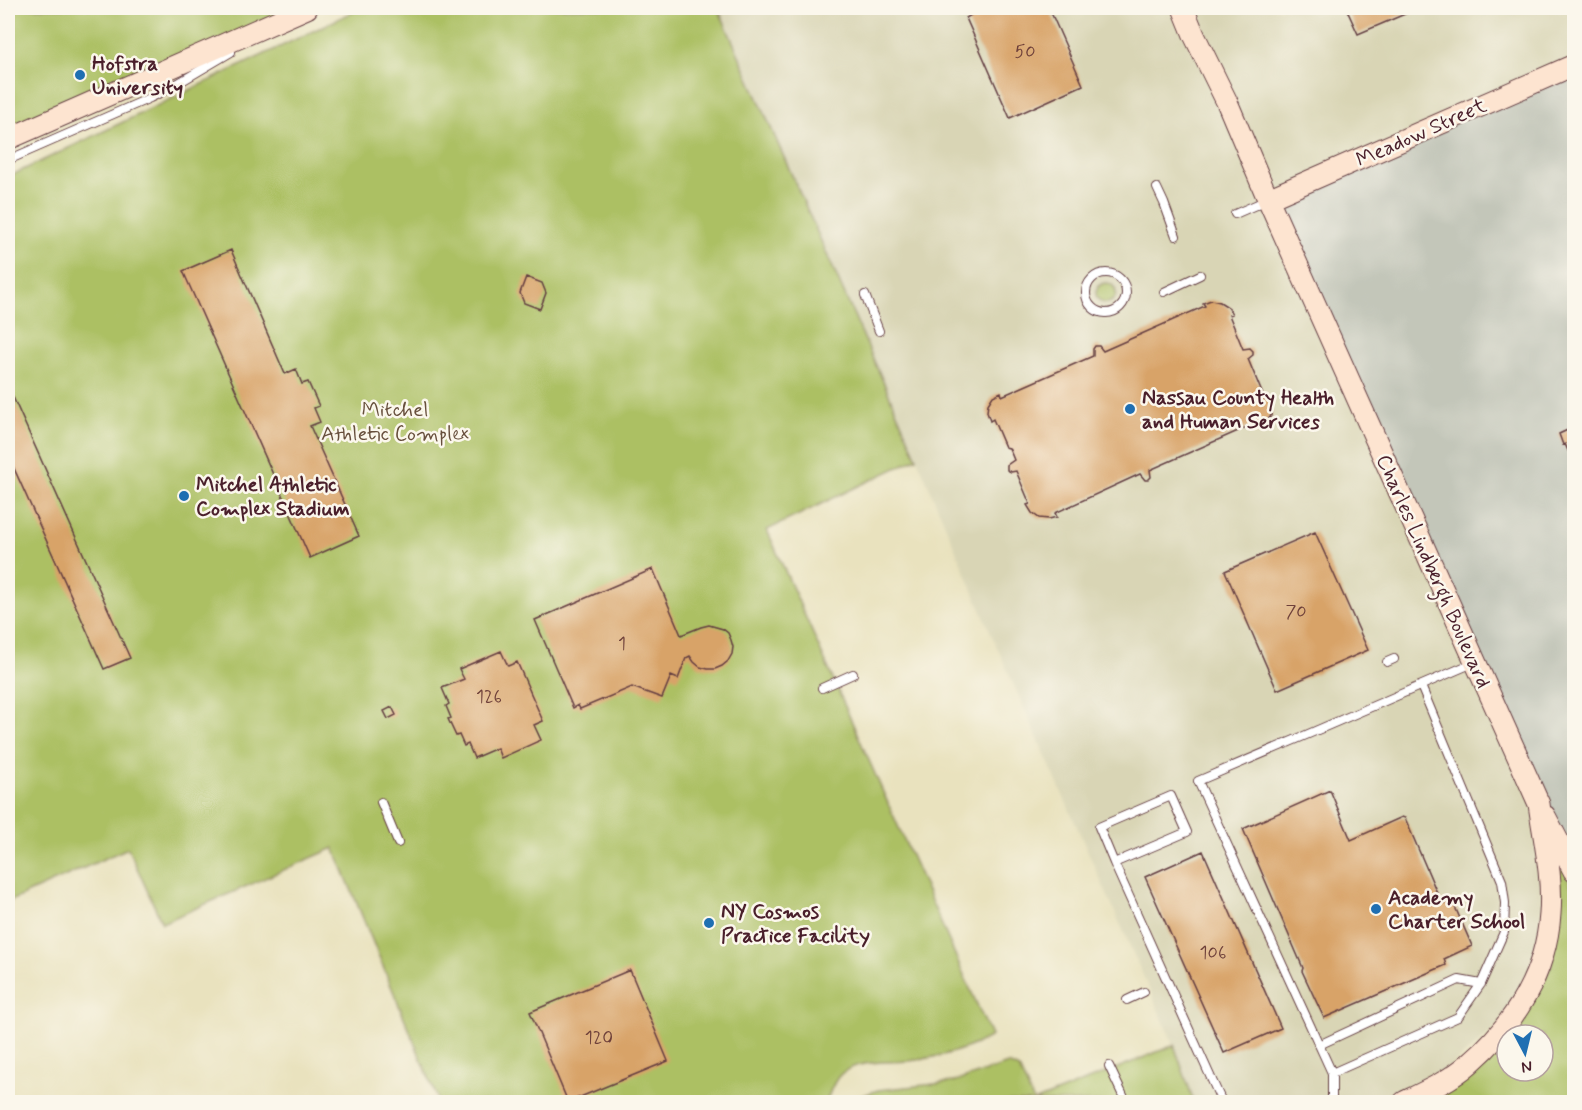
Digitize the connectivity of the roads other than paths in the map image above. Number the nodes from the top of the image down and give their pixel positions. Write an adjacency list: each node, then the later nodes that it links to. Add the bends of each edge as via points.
1 (1183, 8): 7 (street, Charles Lindbergh Boulevard)
2 (303, 9): 4 (street); 5 (lane, via 170,88)
3 (1575, 65): 7 (street, Meadow Street)
4 (8, 139)
5 (8, 160)
6 (1157, 188): 9 (lane)
7 (1268, 199): 8 (lane); 15 (street, Charles Lindbergh Boulevard)
8 (1235, 214)
9 (1176, 236)
10 (1116, 275): 10 (lane, via 1103,273 1092,279 1086,297 1093,308 1112,312 1122,304 1126,292)
11 (1200, 275): 12 (lane)
12 (1164, 292)
13 (866, 295): 14 (lane)
14 (879, 331)
15 (1475, 662): 17 (lane); 20 (street, Charles Lindbergh Boulevard)
16 (853, 675): 18 (lane)
17 (1421, 686): 24 (lane, via 1502,881 1504,932); 27 (lane, via 1198,782)
18 (822, 688)
19 (381, 802): 21 (lane)
20 (1539, 804): 23 (street); 33 (street, Charles Lindbergh Boulevard, via 1550,913 1546,947 1534,982 1500,1034 1470,1064)
21 (398, 843)
22 (1114, 863): 22 (lane, via 1099,827 1171,796 1187,832); 31 (lane)
23 (1575, 871)
24 (1481, 984): 27 (lane, via 1459,980); 29 (lane, via 1458,1017)
25 (1144, 992): 26 (lane)
26 (1127, 1000)
27 (1319, 1045): 29 (lane)
28 (1109, 1066): 30 (lane)
29 (1332, 1073): 32 (lane)
30 (1126, 1102)
31 (1222, 1102)
32 (1332, 1102)
33 (1404, 1102)

